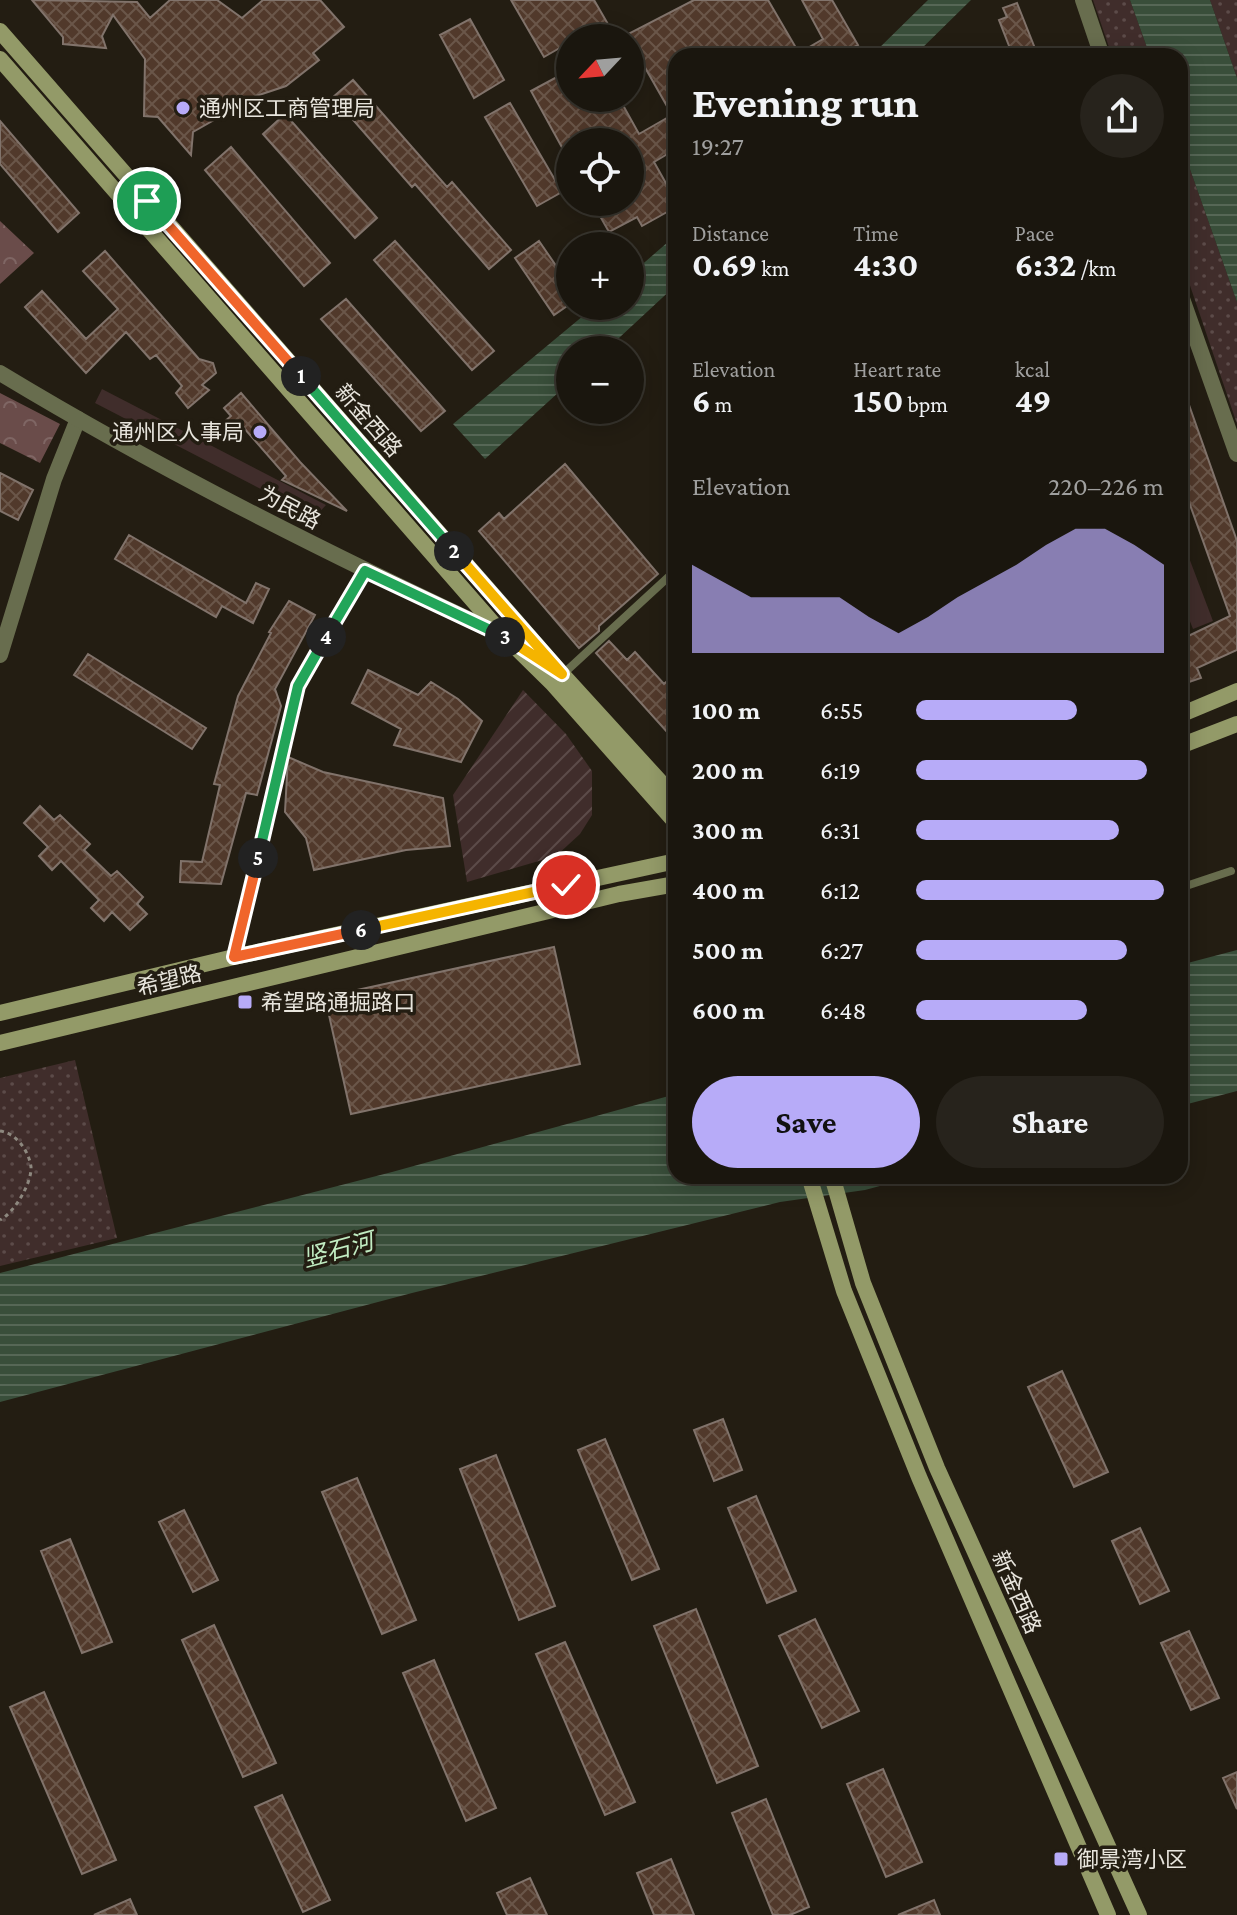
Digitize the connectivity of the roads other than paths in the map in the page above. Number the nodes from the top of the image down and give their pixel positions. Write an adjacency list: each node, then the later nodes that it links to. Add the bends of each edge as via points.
1 (1083, 0): 3 (street)
2 (0, 31): 13 (main road, 新金西路)
3 (1099, 48)
4 (0, 59): 11 (main road, 新金西路)
5 (1188, 316): 8 (street)
6 (0, 373): 7 (street, 为民路)
7 (78, 419): 9 (street, 为民路); 12 (street)
8 (1237, 454)
9 (365, 571): 11 (street, 为民路); 24 (lane, via 298,686)
10 (668, 577): 13 (lane)
11 (504, 636): 13 (street, 为民路)
12 (0, 655)
13 (557, 679): 18 (main road, 新金西路); 19 (main road, 新金西路)
14 (1237, 691): 15 (main road)
15 (1188, 712)
16 (1237, 724): 17 (main road)
17 (1188, 743)
18 (668, 791)
19 (668, 813)
20 (668, 863): 24 (main road, 希望路)
21 (1231, 871): 23 (lane)
22 (668, 885): 26 (main road, 希望路)
23 (1188, 885)
24 (234, 957): 25 (main road, 希望路)
25 (0, 1013)
26 (0, 1043)
27 (811, 1184): 29 (main road, 新金西路, via 844,1291 919,1477)
28 (834, 1184): 30 (main road, 新金西路, via 863,1283 937,1468)
29 (1108, 1915)
30 (1139, 1915)

